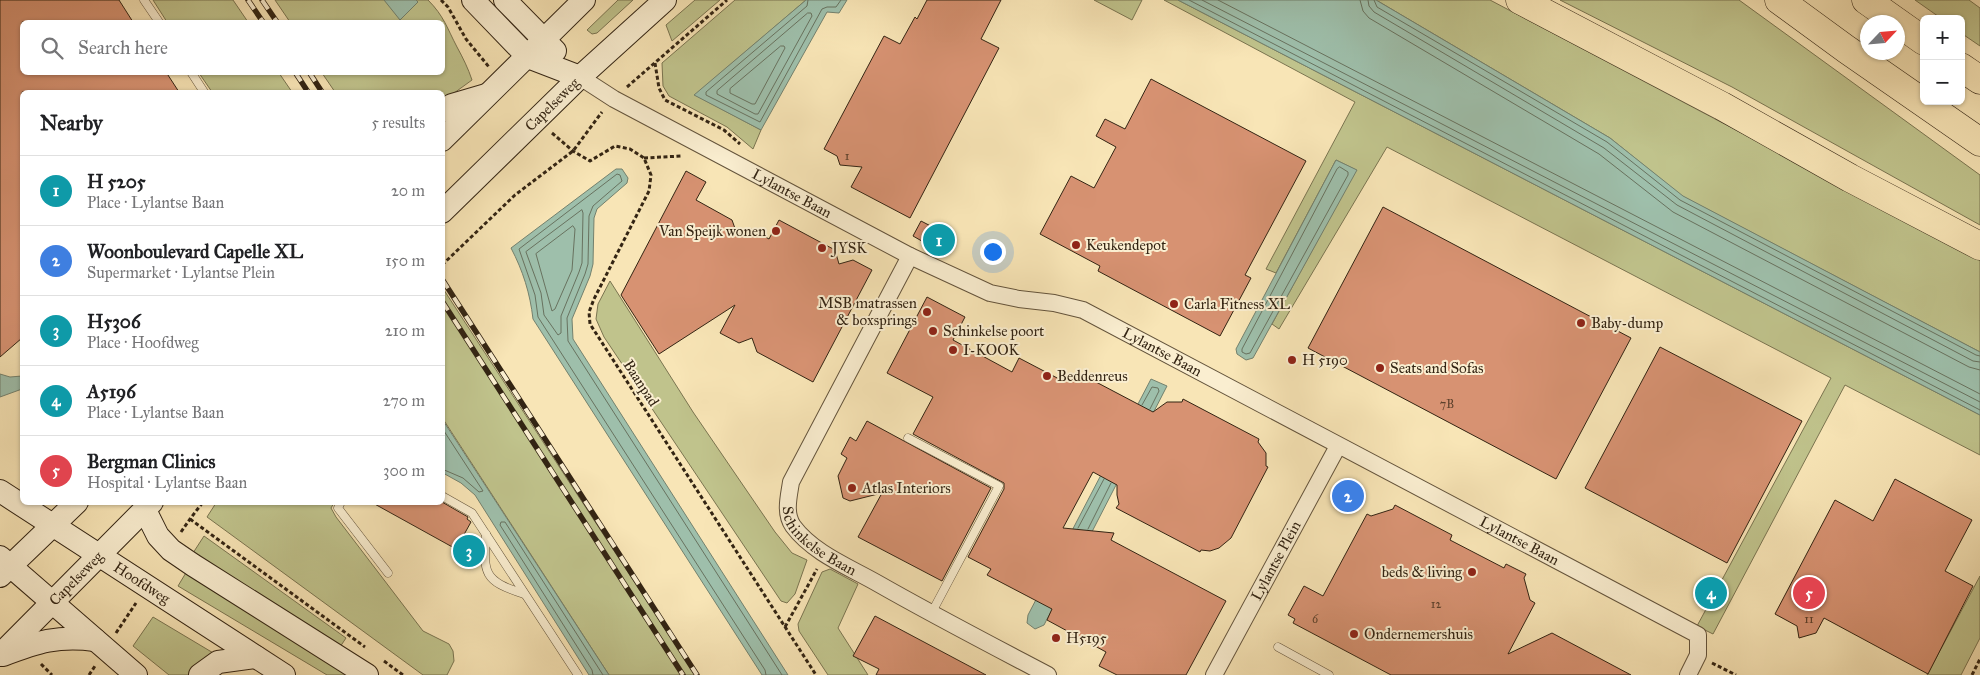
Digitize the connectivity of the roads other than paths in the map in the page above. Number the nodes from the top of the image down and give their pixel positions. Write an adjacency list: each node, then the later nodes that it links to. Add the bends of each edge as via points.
1 (144, 0): 9 (lane)
2 (473, 0): 12 (main road)
3 (506, 0): 11 (main road)
4 (584, 0): 11 (main road)
5 (665, 0): 15 (main road, Capelseweg)
6 (1520, 0): 23 (highway)
7 (1779, 0): 21 (highway)
8 (1866, 0): 10 (highway)
9 (157, 20)
10 (1920, 38)
11 (544, 40): 12 (main road); 15 (main road)
12 (528, 57): 15 (main road); 17 (main road)
13 (1965, 70): 16 (highway)
14 (193, 75): 18 (lane)
15 (580, 77): 22 (main road, Capelseweg); 24 (street, Lylantse Baan)
16 (1980, 80)
17 (495, 88): 19 (main road); 20 (main road)
18 (203, 90)
19 (445, 108)
20 (445, 137)
21 (1980, 142)
22 (445, 209)
23 (1980, 246)
24 (910, 256): 26 (street, Lylantse Baan, via 990,292 1083,310); 39 (street, Schinkelse Baan, via 791,482 787,504 792,524 805,539 825,554)
25 (908, 438): 39 (lane, via 999,486)
26 (1338, 446): 50 (street, Lylantse Plein); 52 (street, Lylantse Baan, via 1698,635 1698,655)
27 (445, 498): 33 (lane, via 472,513)
28 (27, 505): 32 (main road, Hoofdweg)
29 (74, 505): 32 (main road)
30 (340, 505): 36 (lane, via 338,508)
31 (149, 506): 34 (main road, Capelseweg); 44 (main road, via 158,536 171,550)
32 (53, 525): 34 (main road, Hoofdweg); 35 (main road)
33 (486, 534): 37 (lane); 37 (lane, via 484,564 487,571 497,584)
34 (100, 555): 38 (main road, Capelseweg); 43 (main road, Hoofdweg)
35 (3, 566): 38 (main road)
36 (388, 573)
37 (524, 594): 48 (lane)
38 (52, 602): 40 (main road); 42 (main road, Capelseweg)
39 (931, 614): 49 (street, Schinkelse Baan)
40 (95, 640): 42 (main road, via 53,638); 45 (main road)
41 (1278, 647): 51 (lane)
42 (0, 656)
43 (256, 657): 46 (main road, via 218,662); 47 (main road, Hoofdweg)
44 (373, 666)
45 (136, 675)
46 (200, 675)
47 (284, 675)
48 (578, 675)
49 (1048, 675)
50 (1214, 675)
51 (1330, 675)
52 (1688, 675)

